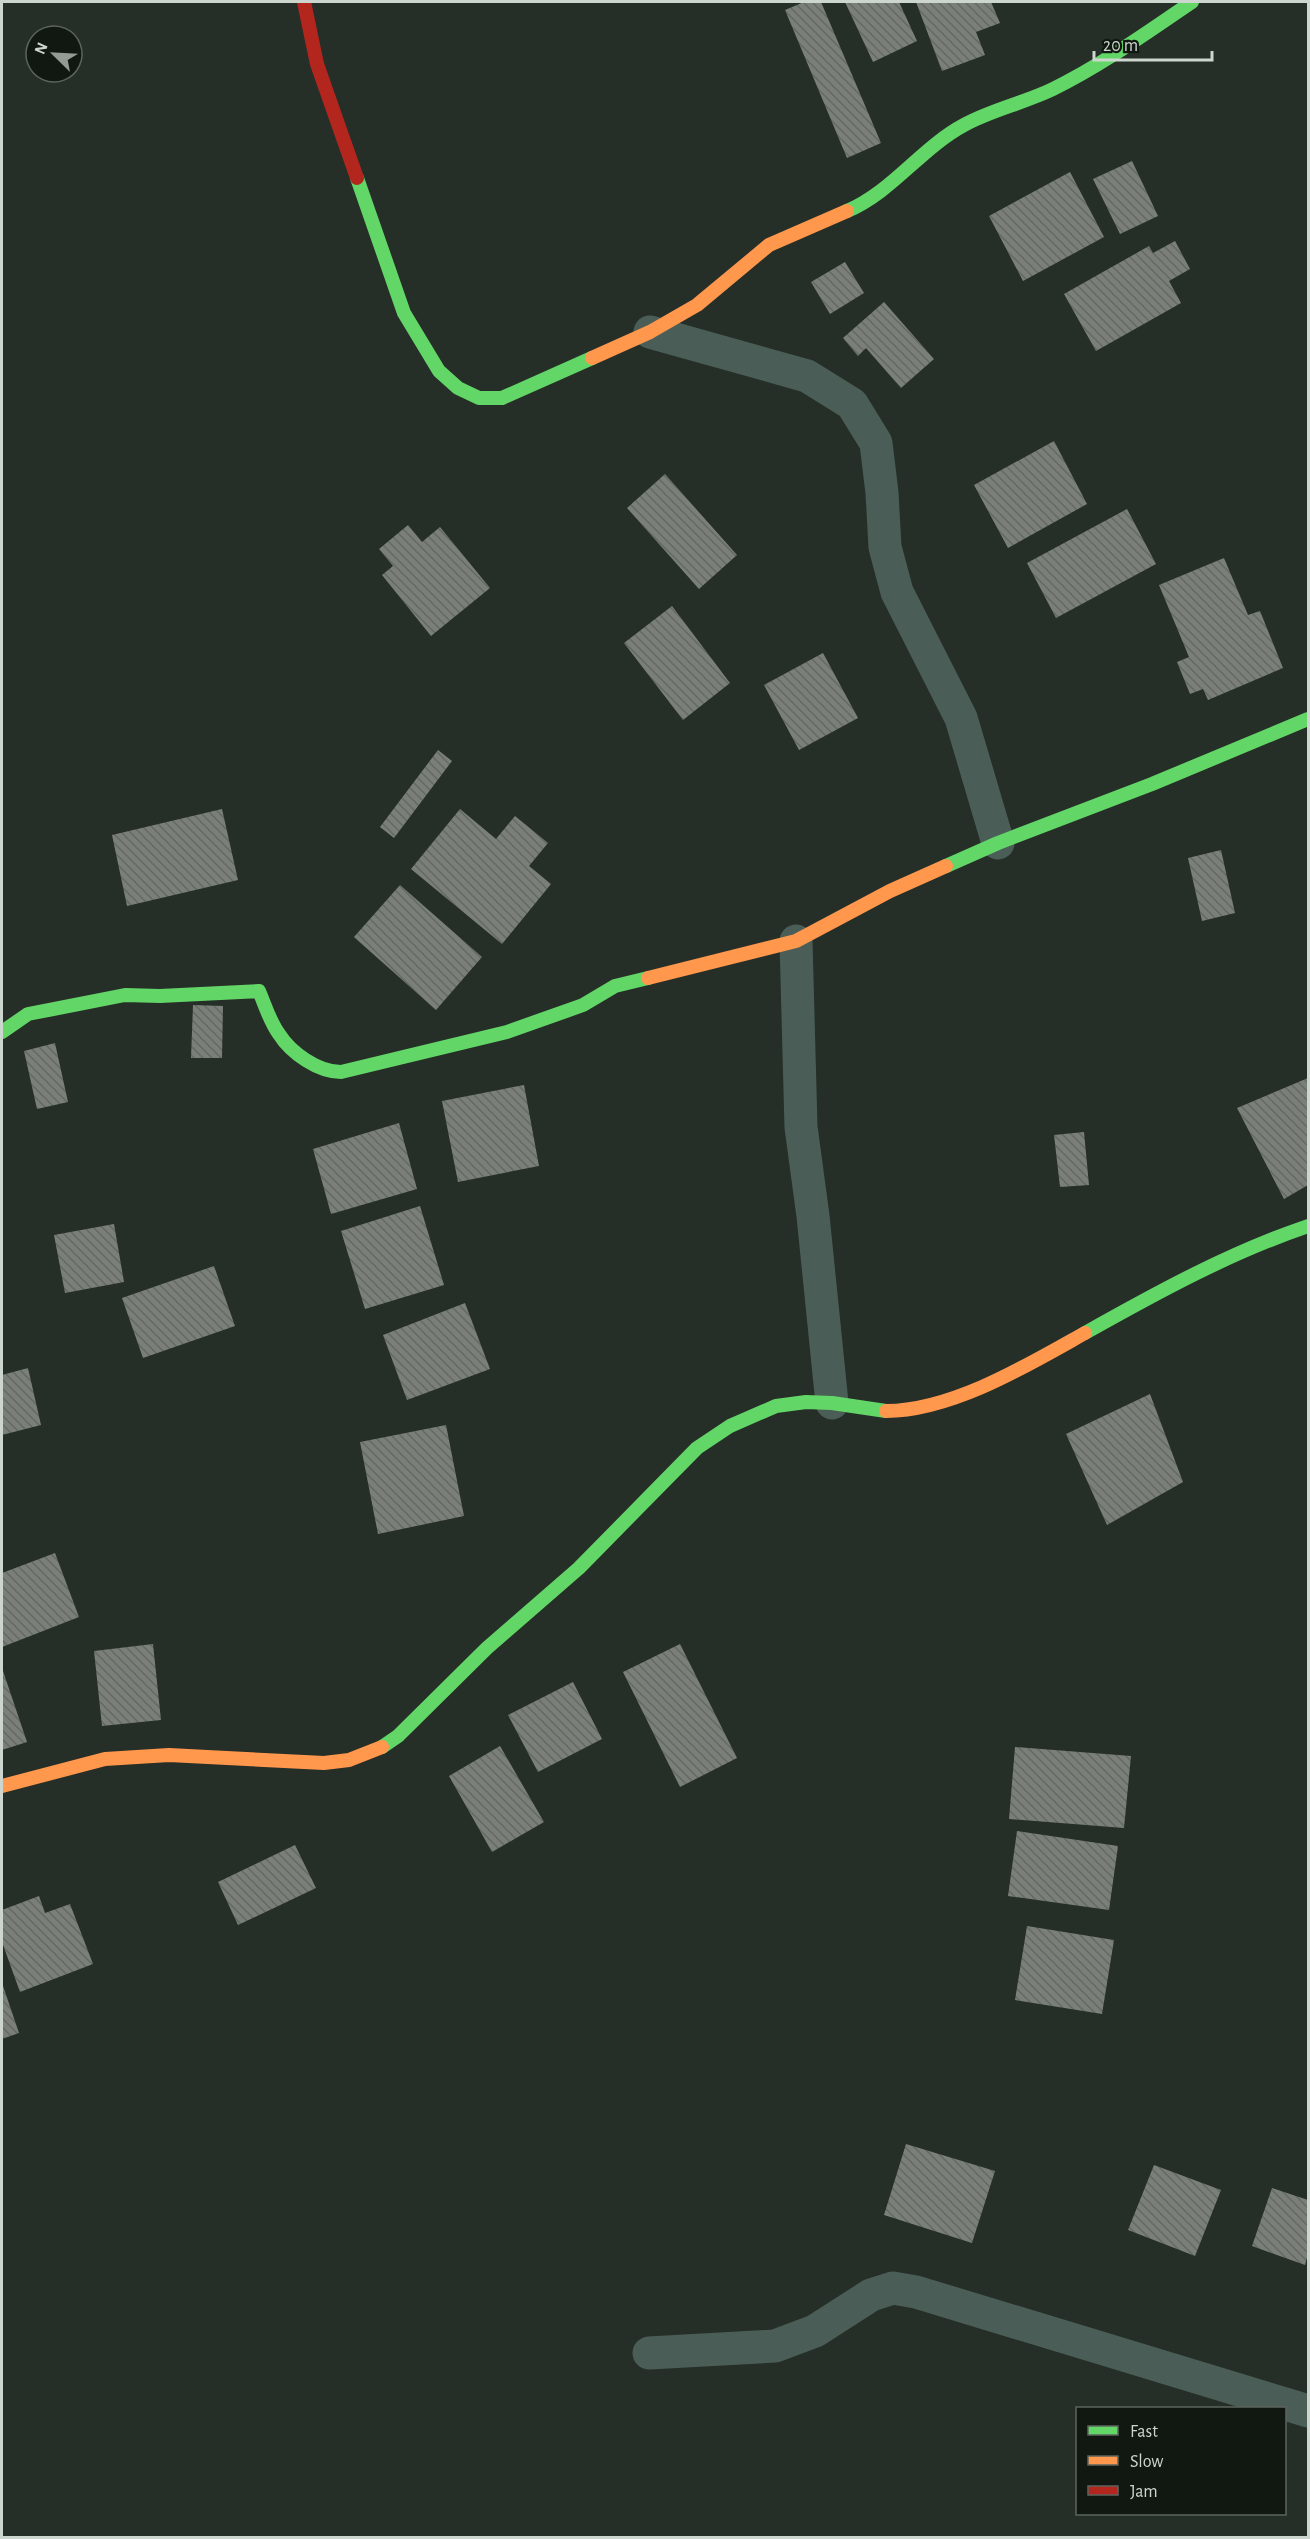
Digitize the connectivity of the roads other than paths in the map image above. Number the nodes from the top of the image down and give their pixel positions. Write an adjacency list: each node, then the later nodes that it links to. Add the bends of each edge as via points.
1 (304, 2): 3 (street, via 317,64 404,313 439,370 458,388 479,398 502,398)
2 (1192, 2): 3 (street, via 1098,65 1051,90 965,124 935,143 861,205 769,245 698,305)
3 (650, 332): 5 (street, via 807,376 852,404 876,443 885,547 897,592 961,718)
4 (1308, 719): 5 (street)
5 (998, 843): 6 (street, via 890,891)
6 (796, 941): 7 (street, via 615,986 583,1005 507,1032 341,1072 328,1072 309,1063 279,1035 259,991 125,995 28,1014); 9 (street, via 801,1127)
7 (2, 1032)
8 (1308, 1226): 9 (street, via 1264,1241 1181,1279 1052,1352 952,1400 888,1411)
9 (832, 1403): 10 (street, via 776,1407 730,1426 697,1448 579,1568 487,1648 398,1736 379,1749 349,1760 324,1763 169,1755 105,1759)
10 (2, 1786)
11 (649, 2353): 12 (street, via 775,2346 815,2331 871,2295 892,2288)
12 (1308, 2411)

